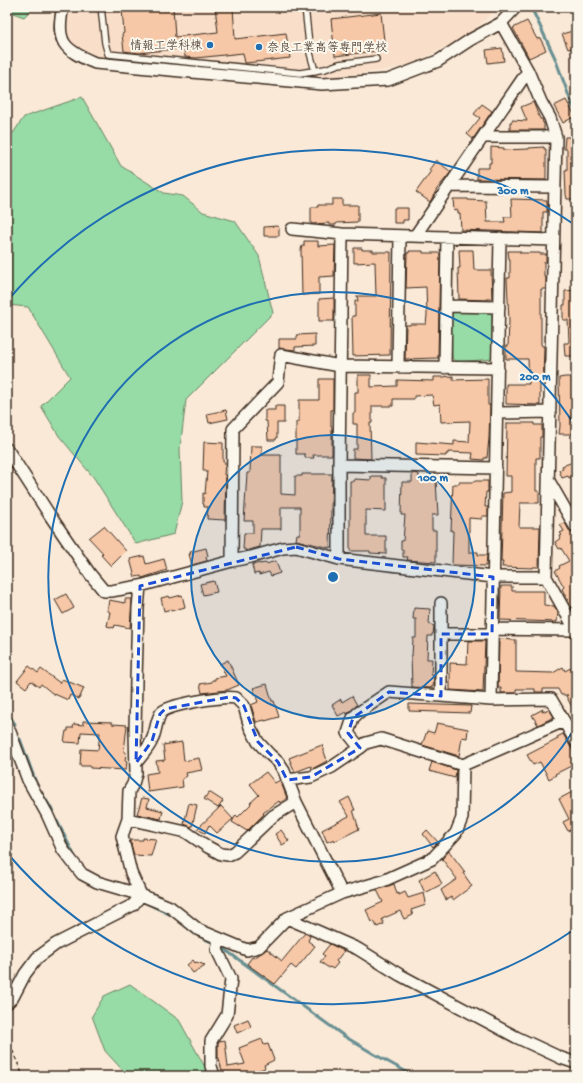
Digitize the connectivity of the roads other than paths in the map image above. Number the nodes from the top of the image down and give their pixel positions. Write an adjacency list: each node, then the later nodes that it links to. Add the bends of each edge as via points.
1 (63, 7): 5 (street, via 60,22 62,38 68,49 95,63 322,84 388,80 438,62)
2 (101, 7): 7 (lane, via 104,42 108,54 300,73)
3 (305, 7): 7 (lane, via 310,53)
4 (516, 7): 5 (street)
5 (501, 22): 8 (street)
6 (376, 59): 7 (lane, via 339,64)
7 (315, 71)
8 (528, 71): 9 (street); 10 (street, via 550,118)
9 (483, 137): 10 (street); 11 (street)
10 (556, 138): 12 (street)
11 (449, 186): 12 (street); 16 (street)
12 (555, 187): 19 (street)
13 (292, 229): 14 (street)
14 (342, 234): 15 (street); 22 (street)
15 (400, 236): 16 (street); 23 (street)
16 (414, 236): 17 (street)
17 (447, 237): 18 (street); 20 (street)
18 (500, 238): 19 (street); 21 (street)
19 (553, 240): 26 (street)
20 (446, 306): 21 (street); 24 (street)
21 (499, 307): 25 (street)
22 (340, 366): 23 (street); 29 (street); 34 (street, via 281,355 278,382 233,430)
23 (398, 367): 24 (street)
24 (444, 368): 25 (street)
25 (498, 368): 27 (street)
26 (549, 412): 27 (street); 31 (street)
27 (497, 413): 30 (street)
28 (7, 449): 37 (street, via 100,587 104,591 111,591)
29 (339, 465): 30 (street); 33 (street)
30 (496, 468): 35 (street)
31 (549, 480): 32 (street); 36 (street)
32 (576, 528)
33 (340, 559): 34 (street, via 296,547); 35 (street)
34 (232, 561): 37 (street)
35 (493, 577): 36 (street); 40 (street)
36 (546, 577): 39 (street)
37 (140, 586): 48 (street)
38 (441, 603): 41 (street)
39 (576, 630): 40 (street)
40 (492, 632): 41 (street); 43 (street)
41 (441, 634): 42 (street)
42 (441, 696): 43 (street); 47 (street, via 389,692 353,718 348,733)
43 (491, 700): 44 (street, via 552,699)
44 (564, 721): 46 (street); 49 (street)
45 (7, 724): 54 (street, via 28,780 63,850 77,868 82,874 97,882)
46 (576, 742)
47 (360, 748): 49 (street, via 366,743 381,739); 50 (street, via 332,767 311,777)
48 (136, 763): 50 (street, via 152,741 160,714 165,709 213,699 236,698 244,706 250,727 258,742 278,762); 52 (street, via 134,784 129,791)
49 (463, 765): 53 (street, via 462,818 456,833 441,850 432,859 383,880)
50 (287, 780): 51 (street)
51 (296, 802): 52 (street, via 273,816 235,852 228,854 221,854 186,832); 53 (street)
52 (128, 818): 54 (street, via 122,836 131,873)
53 (342, 893): 55 (street)
54 (141, 895): 56 (street, via 170,907); 57 (street, via 133,905 56,944 37,958)
55 (287, 918): 56 (street, via 260,947 247,950); 58 (street, via 358,948 400,976 509,1033)
56 (218, 943): 59 (street, via 217,950 231,979 227,1015 211,1042 211,1066)
57 (7, 1003)
58 (576, 1063)
59 (214, 1076)

